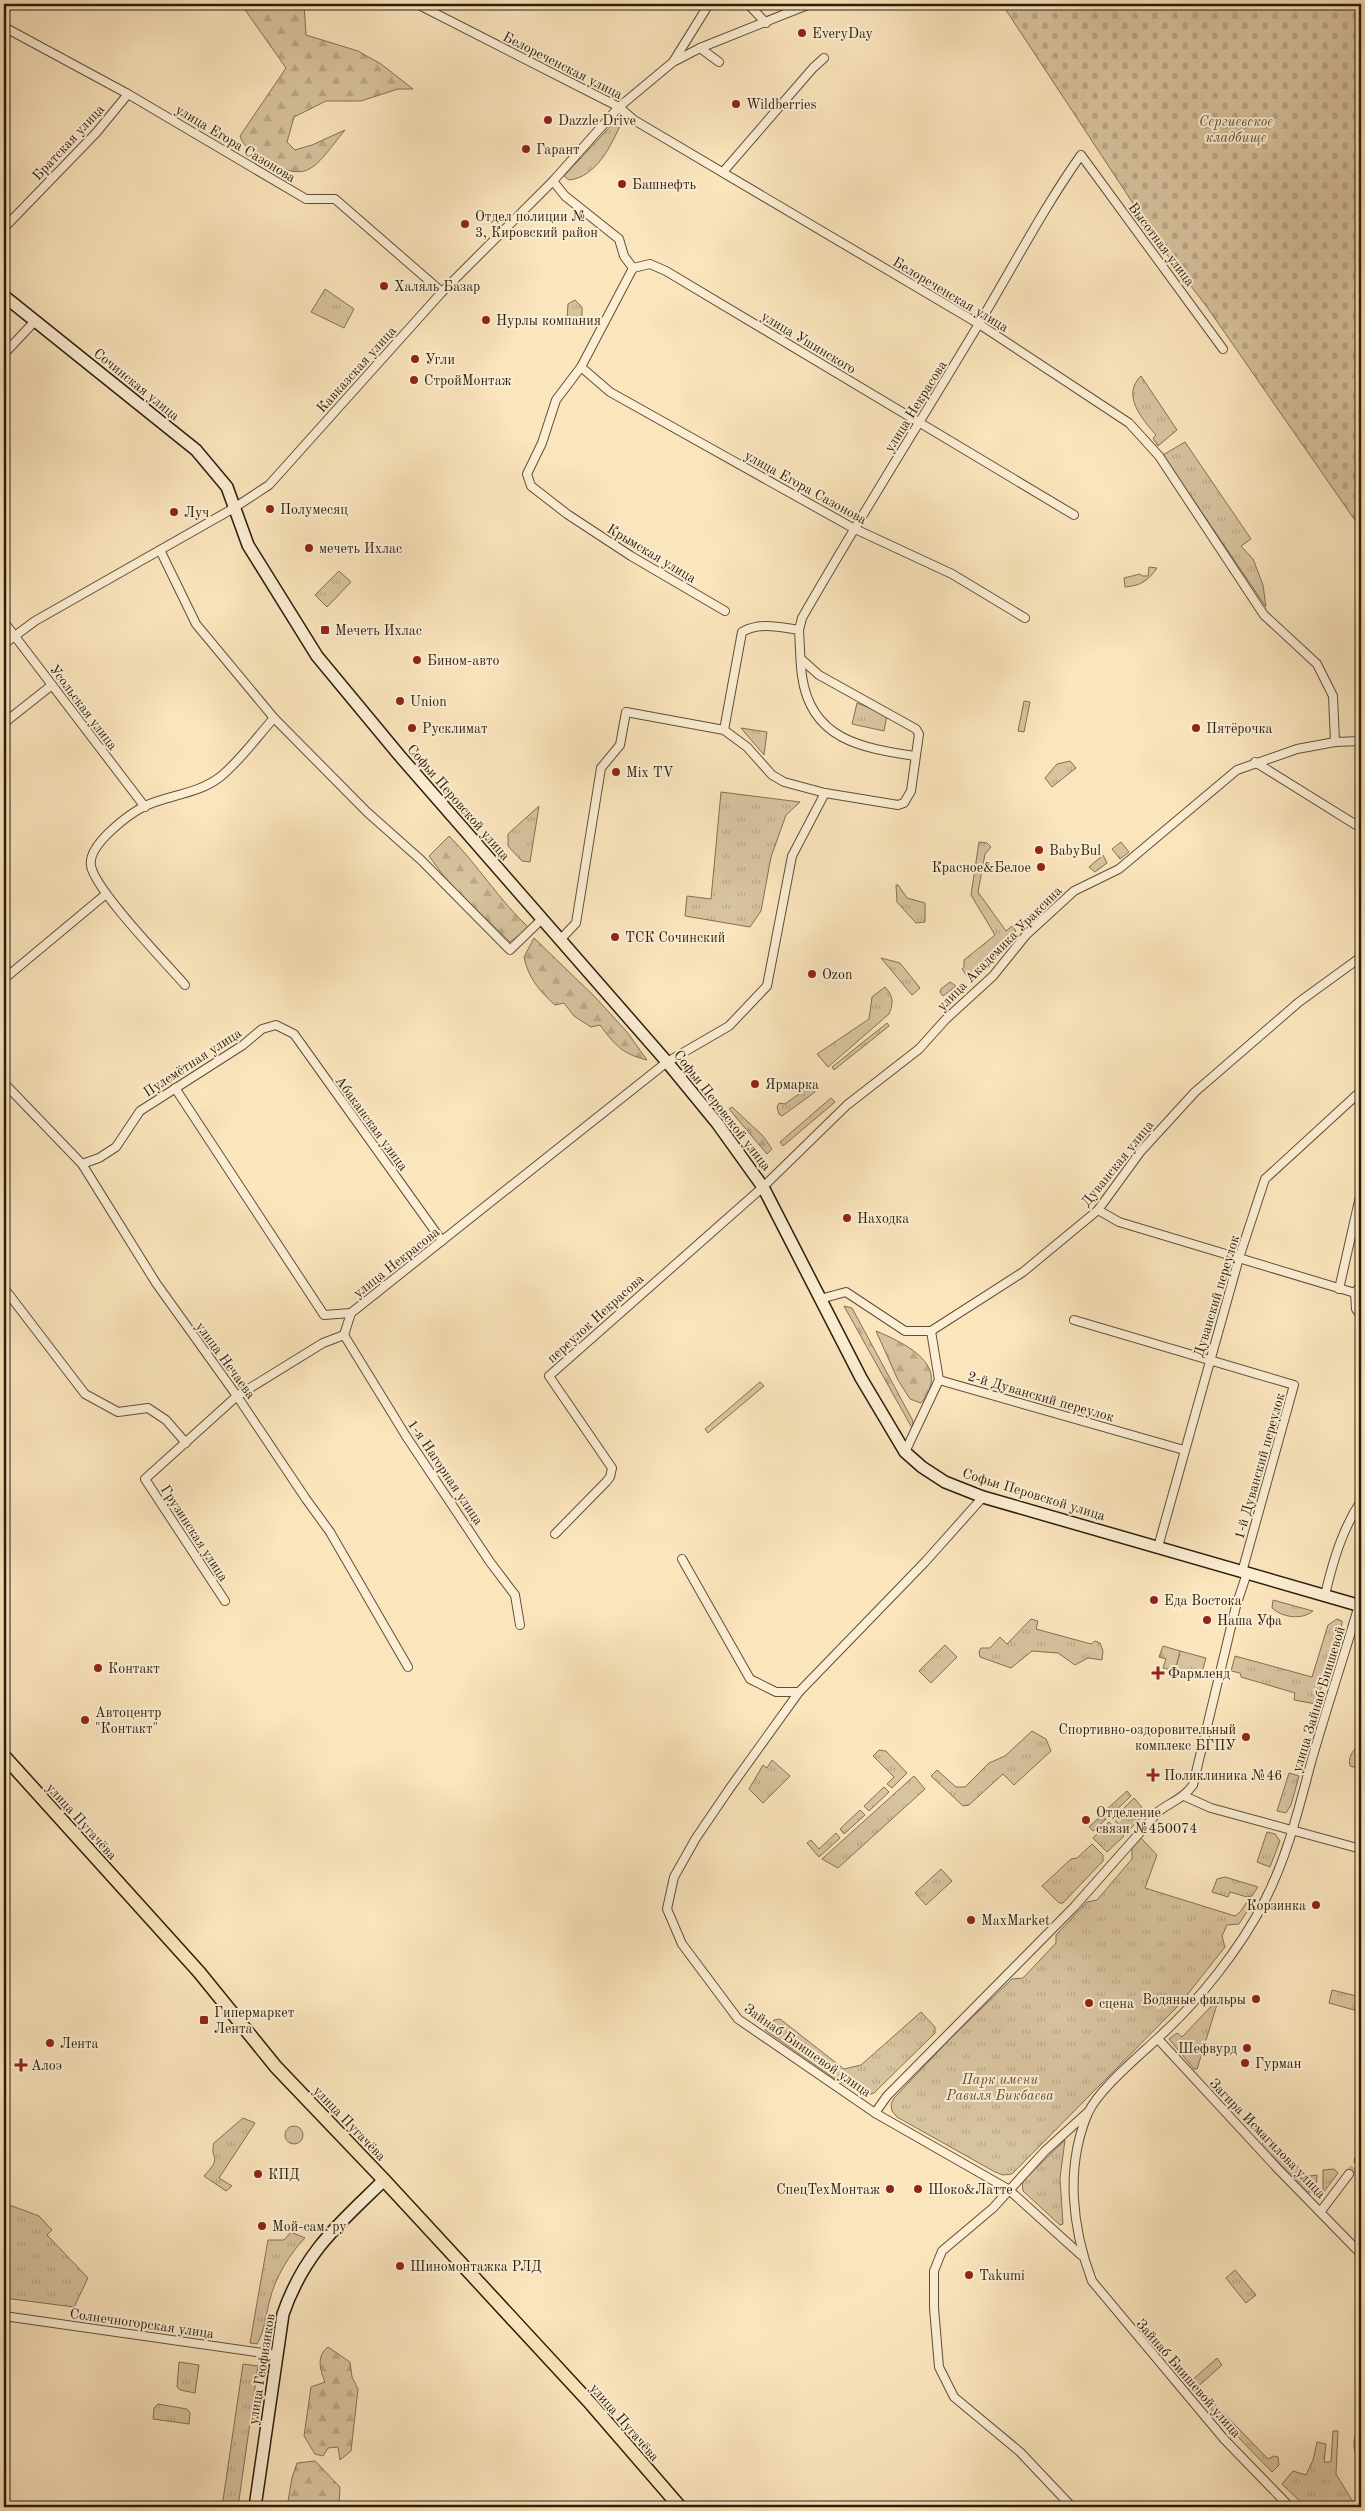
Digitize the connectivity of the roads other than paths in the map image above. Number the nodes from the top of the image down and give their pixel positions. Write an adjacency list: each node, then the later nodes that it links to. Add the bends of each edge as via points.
1 (417, 4): 12 (street, Белореченская улица)
2 (709, 4): 9 (street, Кавказская улица)
3 (748, 4): 5 (street)
4 (810, 4): 5 (street, Кавказская улица)
5 (766, 23): 7 (street, Кавказская улица)
6 (4, 27): 11 (street, улица Егора Сазонова)
7 (700, 48): 9 (street, Кавказская улица); 10 (street)
8 (824, 58): 14 (street)
9 (673, 62): 12 (street, Кавказская улица)
10 (719, 62)
11 (128, 94): 16 (street, Братская улица, via 96,133); 18 (street, улица Егора Сазонова, via 306,199 335,199)
12 (619, 108): 14 (street, Белореченская улица); 15 (street, Кавказская улица)
13 (1081, 155): 21 (street, улица Некрасова, via 1053,194); 22 (street, Высотная улица)
14 (723, 172): 21 (street, Белореченская улица)
15 (553, 181): 17 (street, via 565,196 618,239); 18 (street, Кавказская улица)
16 (4, 228)
17 (633, 268): 24 (street, Крымская улица); 25 (street, улица Ушинского, via 650,264 666,271)
18 (442, 292): 26 (street, Кавказская улица, via 269,485)
19 (4, 296): 20 (main road, Сочинская улица)
20 (34, 321): 23 (street); 26 (main road, Сочинская улица, via 196,450 227,487)
21 (979, 324): 25 (street, улица Некрасова); 42 (street, Белореченская улица, via 1129,423 1143,436 1264,615 1317,664 1333,696)
22 (1223, 349)
23 (4, 354)
24 (581, 368): 28 (street, улица Егора Сазонова, via 610,392); 30 (street, Крымская улица, via 556,400 542,443 527,474 531,486 631,556)
25 (919, 422): 27 (street, улица Ушинского); 28 (street, улица Некрасова)
26 (234, 508): 29 (street, Кавказская улица); 49 (main road, Софьи Перовской улица, via 248,544 317,656 399,756)
27 (1074, 514)
28 (853, 528): 31 (street, улица Егора Сазонова, via 952,574); 33 (street, улица Некрасова, via 802,618)
29 (160, 550): 34 (street, Кавказская улица); 38 (street, via 196,624)
30 (725, 611)
31 (1025, 618)
32 (4, 622): 34 (street, Усольская улица)
33 (799, 630): 36 (street); 40 (street, via 762,625 742,632)
34 (14, 636): 35 (street, Кавказская улица); 37 (street, Усольская улица)
35 (4, 644)
36 (801, 658): 43 (street, via 819,675 916,729 919,734); 43 (street, via 802,678 811,707 826,727 848,742)
37 (52, 685): 39 (street); 46 (street, Усольская улица)
38 (274, 718): 46 (street, via 219,778 180,796); 49 (street, via 510,950)
39 (4, 723)
40 (724, 730): 45 (street, via 747,747 772,775 784,782); 50 (street, via 626,712 620,745 601,768 576,923)
41 (1361, 741): 42 (street, улица Академика Ураксина)
42 (1335, 742): 44 (street, улица Академика Ураксина)
43 (915, 756): 45 (street, via 911,791 904,803)
44 (1255, 762): 47 (street); 60 (street, улица Академика Ураксина, via 1237,770 1119,869 1074,891 1026,935 992,976 919,1049 847,1105)
45 (825, 793): 55 (street, улица Некрасова, via 792,856 767,986 729,1026)
46 (145, 806): 48 (street, via 101,838 92,856 91,866)
47 (1361, 828)
48 (106, 894): 52 (street); 53 (street)
49 (542, 919): 50 (main road, Софьи Перовской улица)
50 (560, 940): 55 (main road, Софьи Перовской улица)
51 (1361, 957): 62 (street, Дуванская улица, via 1299,1002 1195,1092 1141,1151)
52 (4, 980)
53 (186, 985)
54 (276, 1025): 57 (street, Пулемётная улица, via 262,1029 243,1045); 63 (street, Абаканская улица, via 294,1034)
55 (667, 1062): 60 (main road, Софьи Перовской улица); 63 (street, улица Некрасова)
56 (4, 1083): 59 (street, улица Нечаева)
57 (174, 1088): 59 (street, Пулемётная улица, via 140,1111 116,1147); 70 (street, via 324,1315)
58 (1361, 1090): 64 (street, Дуванский переулок, via 1265,1179)
59 (82, 1164): 77 (street, улица Нечаева, via 156,1283)
60 (763, 1187): 69 (main road, Софьи Перовской улица); 83 (street, переулок Некрасова, via 549,1376 612,1468 610,1478)
61 (1361, 1192): 67 (street)
62 (1098, 1210): 64 (street, via 1119,1222); 73 (street, Дуванская улица, via 1023,1272)
63 (442, 1242): 70 (street, улица Некрасова)
64 (1239, 1258): 67 (street); 75 (street, Дуванский переулок)
65 (1361, 1284): 68 (street)
66 (4, 1288): 78 (street, via 85,1394 118,1412 148,1408 166,1420)
67 (1339, 1289): 68 (street)
68 (1355, 1293): 71 (street, via 1356,1309)
69 (820, 1299): 73 (street, via 846,1292 905,1331); 80 (main road, Софьи Перовской улица, via 861,1378)
70 (351, 1313): 74 (street, улица Некрасова)
71 (1361, 1316)
72 (1074, 1320): 75 (street, 1-й Дуванский переулок)
73 (931, 1331): 76 (street)
74 (344, 1335): 77 (street, via 323,1343); 90 (street, 1-я Нагорная улица, via 406,1436 490,1562 516,1595)
75 (1210, 1359): 79 (street, Дуванский переулок); 86 (street, 1-й Дуванский переулок, via 1294,1385)
76 (939, 1380): 79 (street, 2-й Дуванский переулок); 80 (street)
77 (238, 1396): 78 (street); 91 (street, улица Нечаева, via 330,1532)
78 (186, 1444): 88 (street, Грузинская улица, via 145,1479)
79 (1184, 1450): 84 (street, Дуванский переулок)
80 (906, 1452): 81 (main road, Софьи Перовской улица, via 945,1482)
81 (982, 1497): 84 (main road, Софьи Перовской улица); 92 (street, Зайнаб Биишевой улица, via 925,1562)
82 (1361, 1501): 87 (street, via 1334,1556)
83 (555, 1534)
84 (1158, 1547): 86 (main road, Софьи Перовской улица)
85 (682, 1559): 92 (street, via 750,1679 776,1692)
86 (1244, 1573): 87 (main road, Софьи Перовской улица); 94 (street, via 1193,1785)
87 (1324, 1595): 89 (main road, Софьи Перовской улица)
88 (225, 1601)
89 (1360, 1605): 95 (street, улица Зайнаб Биишевой, via 1324,1717)
90 (520, 1625)
91 (408, 1667)
92 (799, 1692): 99 (street, Зайнаб Биишевой улица, via 696,1838 674,1877 667,1909 682,1944 738,2019)
93 (4, 1756): 101 (main road, улица Пугачёва, via 199,1972 276,2067)
94 (1184, 1796): 95 (street, via 1211,1808); 99 (street, via 1159,1811 1074,1907 887,2096)
95 (1293, 1830): 96 (street); 97 (street, Зайнаб Биишевой улица, via 1265,1902 1236,1948)
96 (1361, 1849)
97 (1158, 2039): 98 (street, Зайнаб Биишевой улица, via 1110,2084); 103 (street, Загира Исмагилова улица)
98 (1088, 2112): 102 (street); 105 (street, Зайнаб Биишевой улица, via 1074,2166 1074,2208)
99 (875, 2113): 102 (street, Зайнаб Биишевой улица)
100 (1349, 2174): 103 (street)
101 (384, 2180): 107 (main road, улица Геофизиков, via 331,2232 304,2265 284,2314); 109 (main road, улица Пугачёва)
102 (1008, 2189): 105 (street, Зайнаб Биишевой улица); 110 (street, via 993,2208 942,2251 934,2271 939,2367 954,2396 1020,2452)
103 (1321, 2211): 104 (street, Загира Исмагилова улица)
104 (1361, 2254)
105 (1082, 2255): 111 (street, Зайнаб Биишевой улица, via 1092,2281 1112,2306 1224,2439)
106 (4, 2316): 107 (street, Солнечногорская улица)
107 (277, 2355): 108 (main road, улица Геофизиков)
108 (255, 2507)
109 (680, 2507)
110 (1072, 2507)
111 (1290, 2507)

